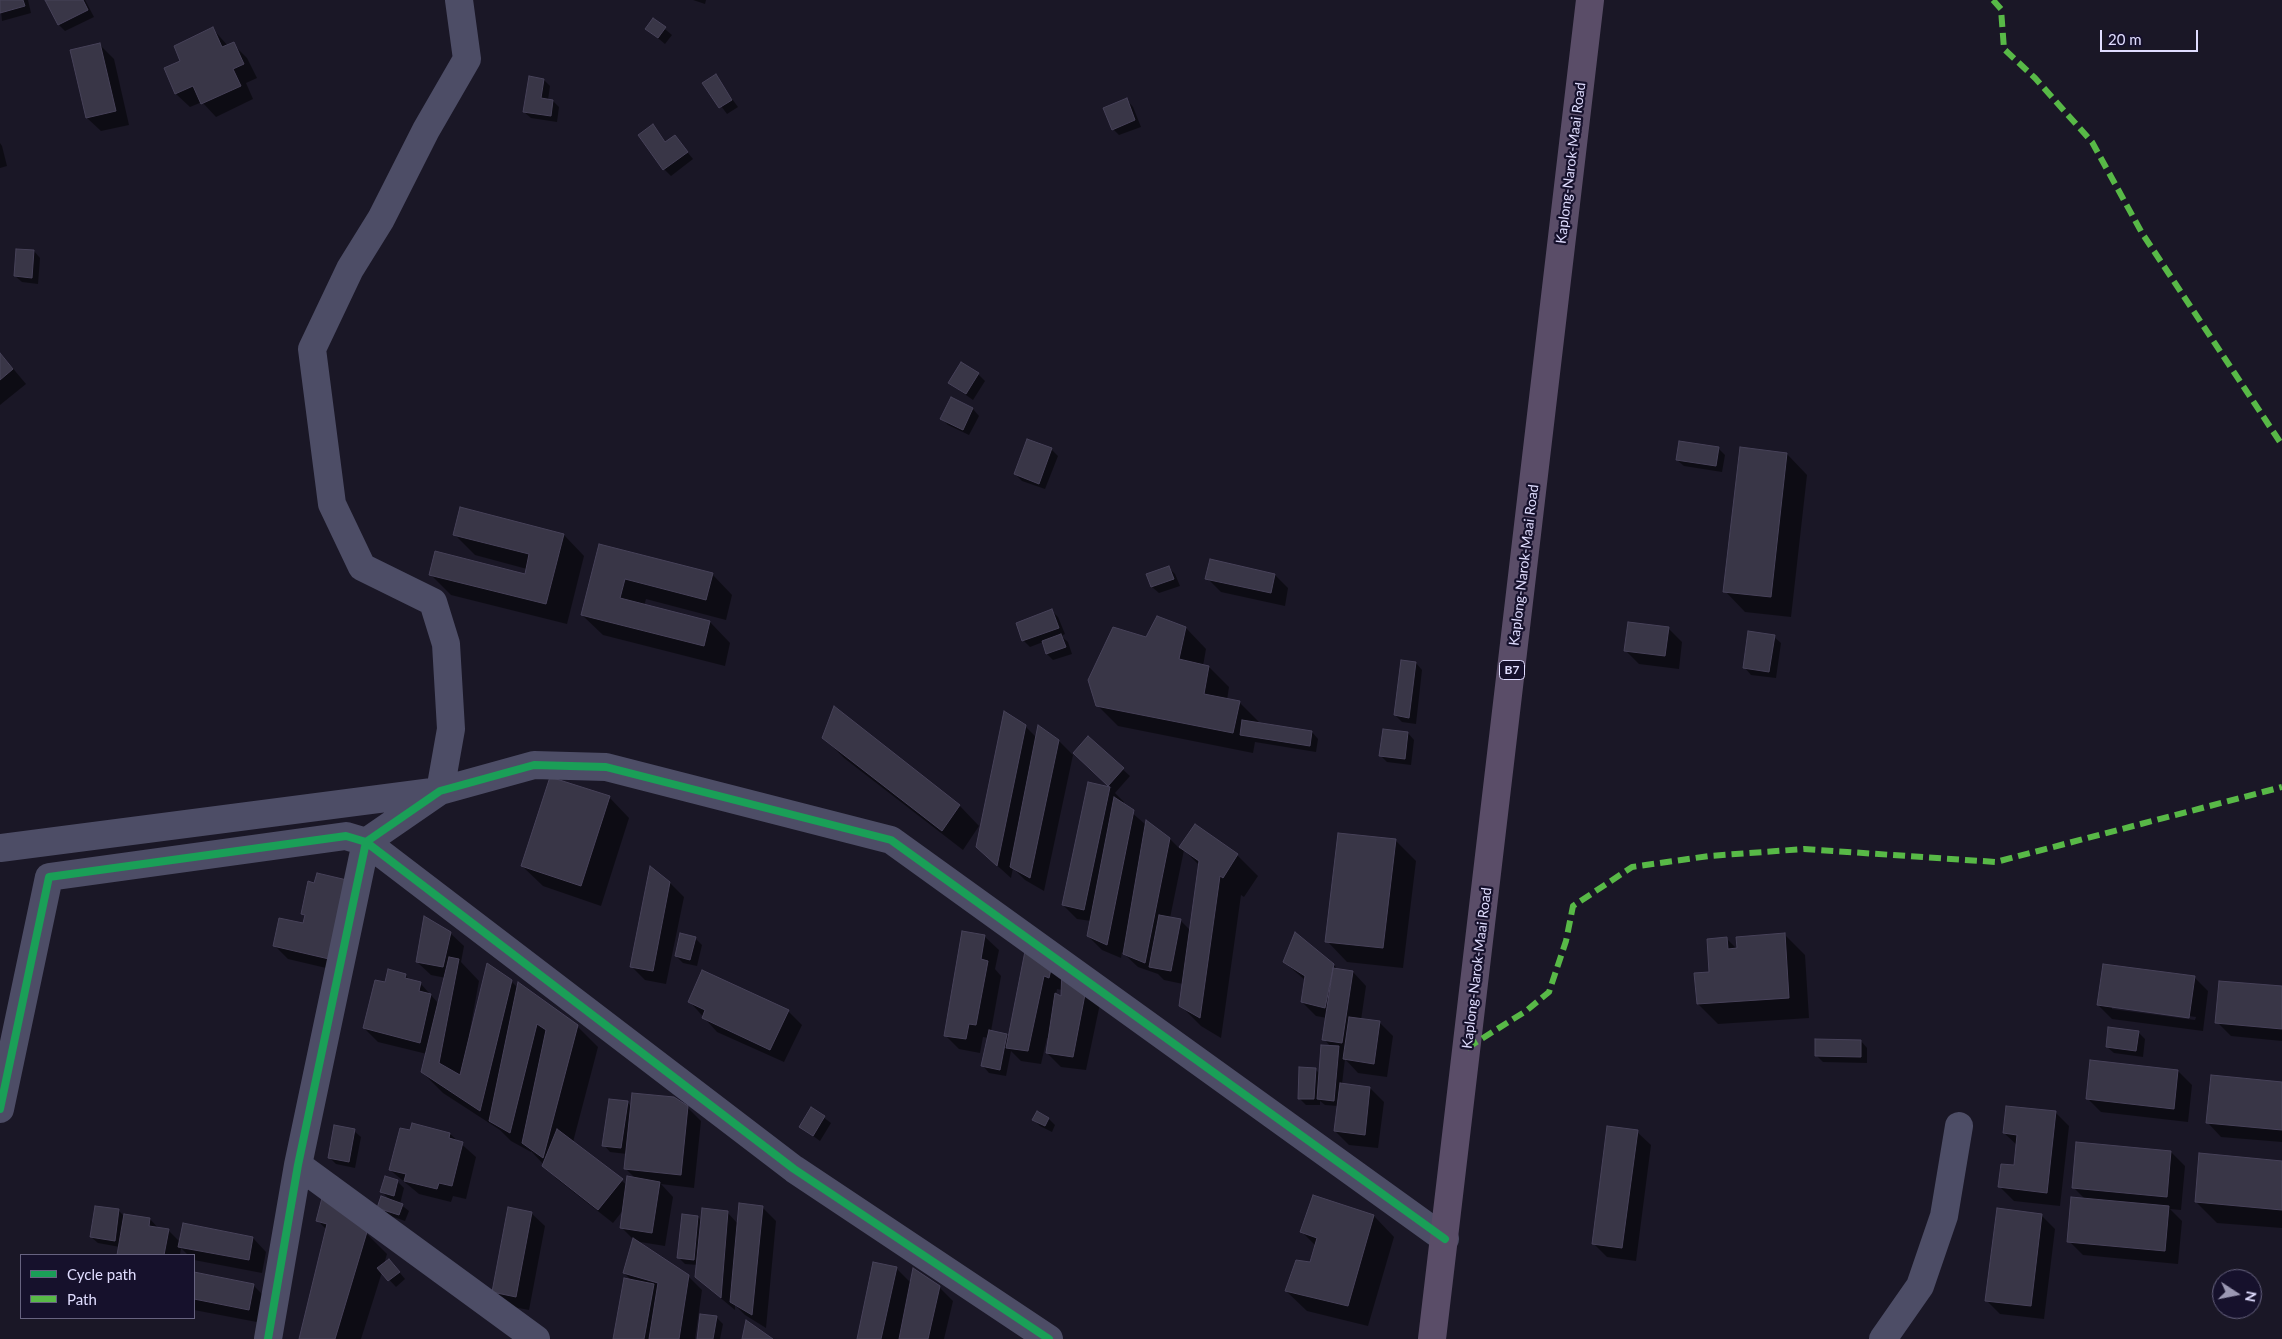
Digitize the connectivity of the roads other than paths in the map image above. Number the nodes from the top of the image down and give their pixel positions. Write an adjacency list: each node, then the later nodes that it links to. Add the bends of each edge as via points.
1 (459, 0): 3 (street, via 467,59 426,130 381,220 350,269 312,349 332,504 362,568 433,602 446,644 451,729)
2 (1590, 0): 10 (highway, Kaplong-Narok-Maai Road / B7)
3 (440, 791): 4 (street); 5 (street); 10 (street, via 534,765 606,767 891,840)
4 (366, 842): 6 (street, via 346,836 49,877); 9 (street); 13 (street, via 794,1169)
5 (0, 848)
6 (9, 1024): 7 (street)
7 (0, 1109)
8 (1959, 1126): 15 (street, via 1944,1216 1920,1286)
9 (298, 1165): 11 (street); 12 (street)
10 (1445, 1239): 14 (highway, Kaplong-Narok-Maai Road / B7)
11 (268, 1339)
12 (536, 1339)
13 (1049, 1339)
14 (1432, 1339)
15 (1883, 1339)

